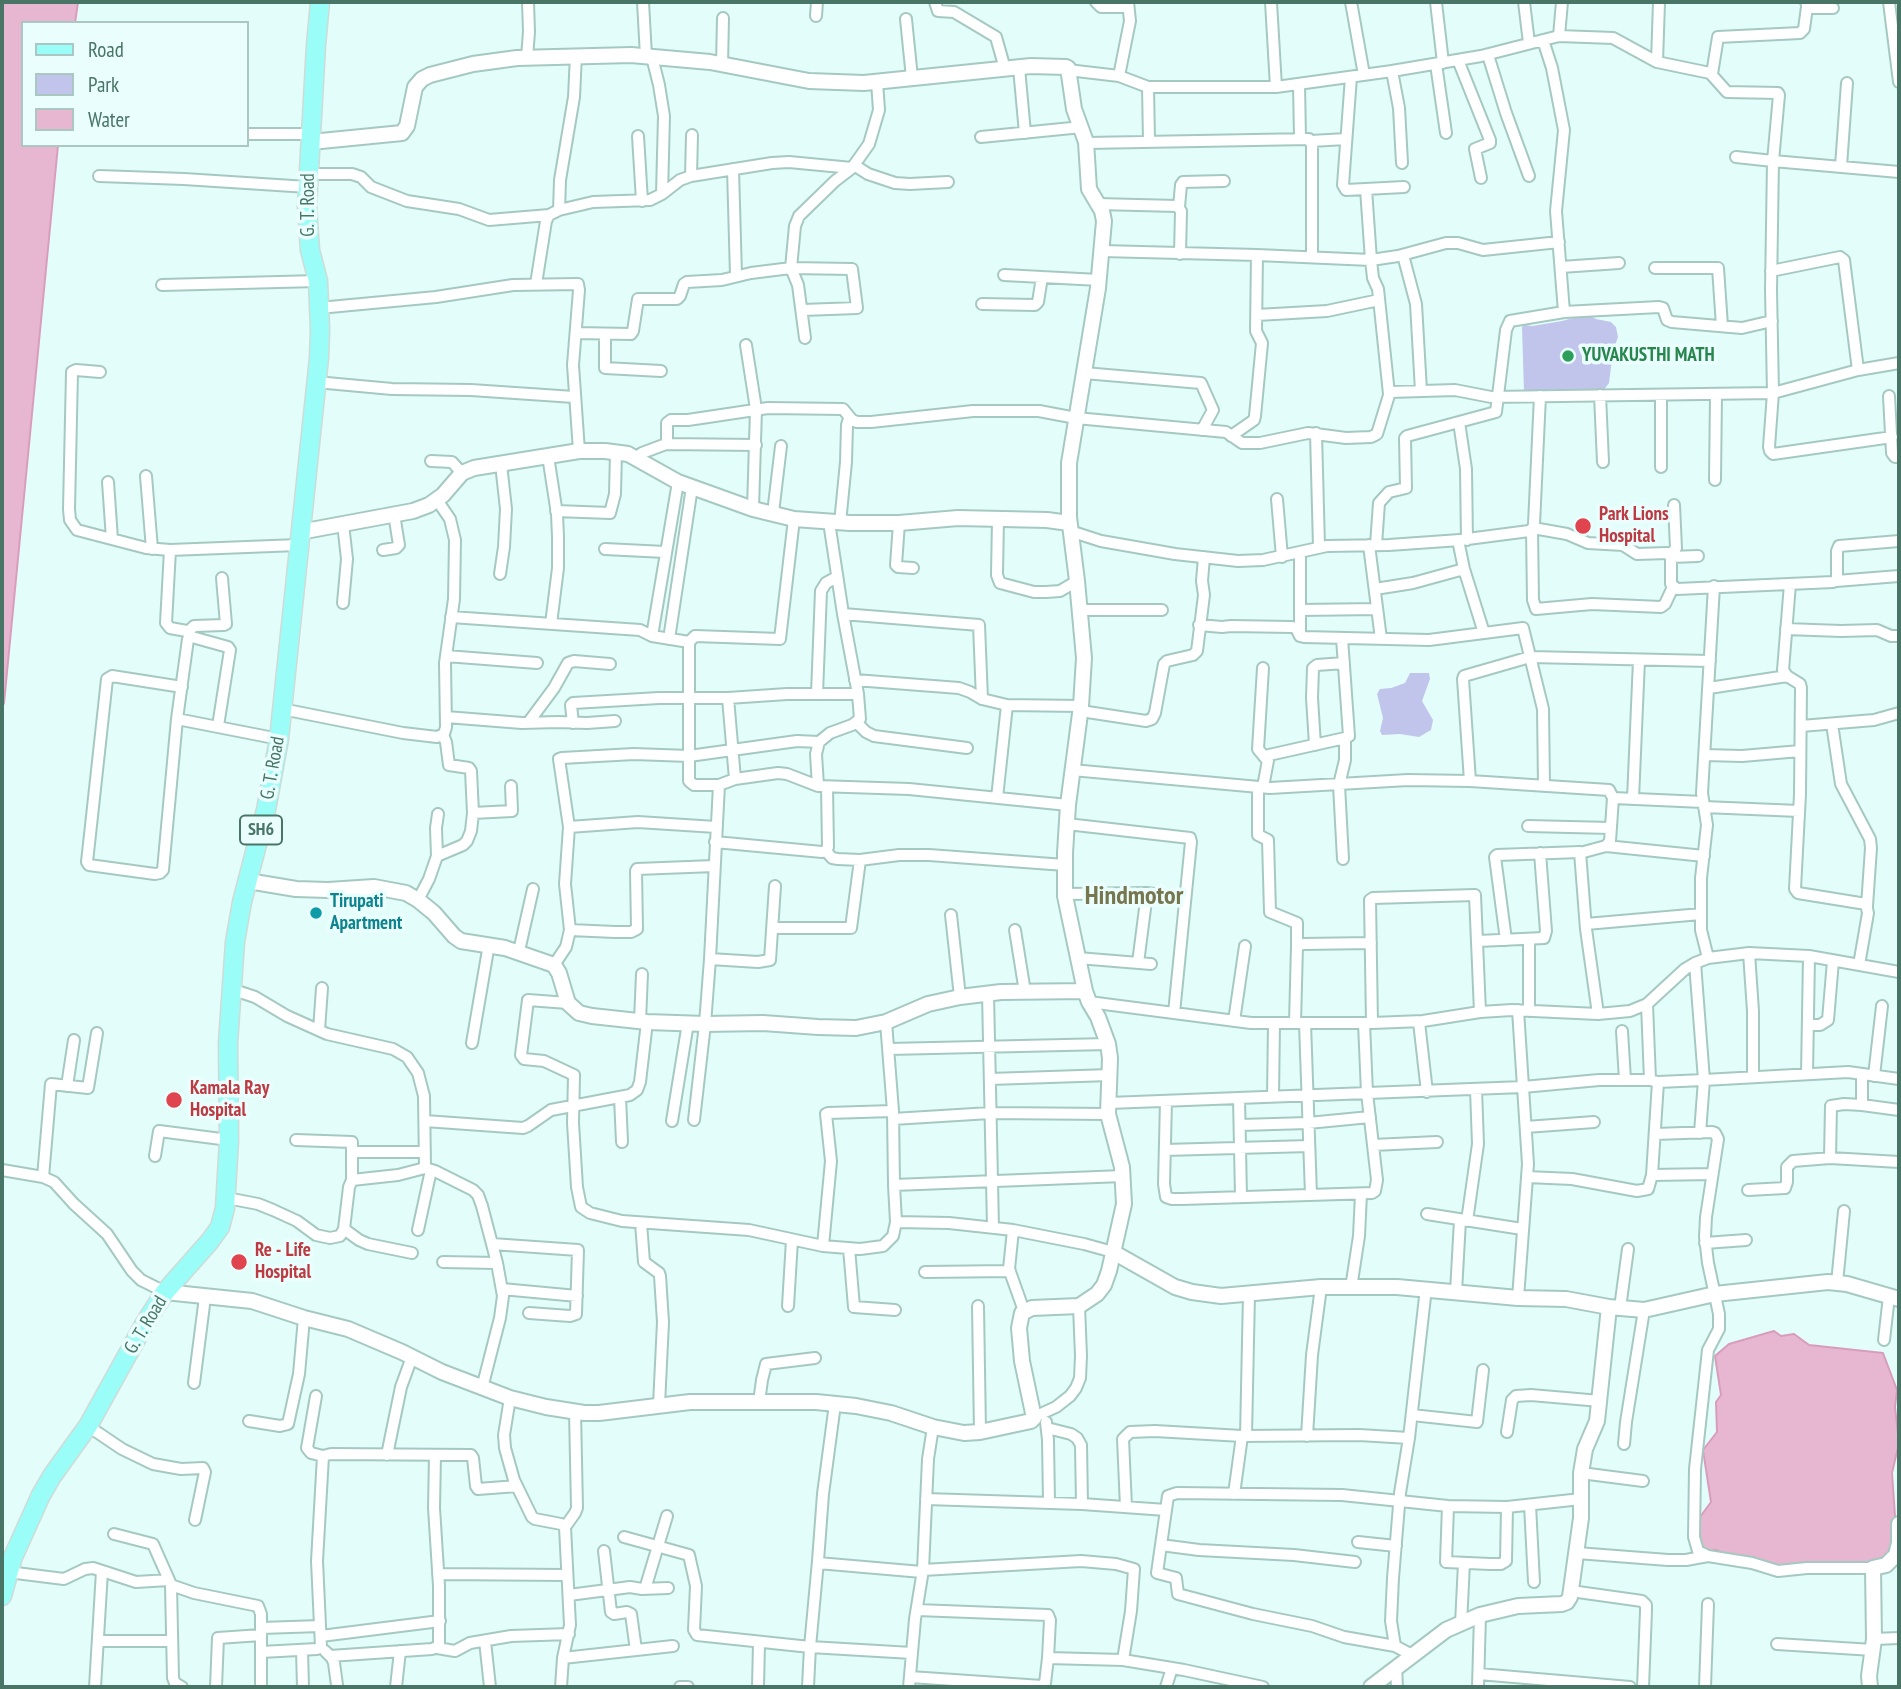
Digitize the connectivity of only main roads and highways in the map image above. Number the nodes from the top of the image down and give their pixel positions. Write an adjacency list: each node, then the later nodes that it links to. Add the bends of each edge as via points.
1 (320, 2): 2 (main road, G. T. Road / SH6, via 307,206 318,281 319,358 279,739 237,925 228,1043 227,1198 220,1227 165,1292 88,1426 41,1495)
2 (2, 1596)

